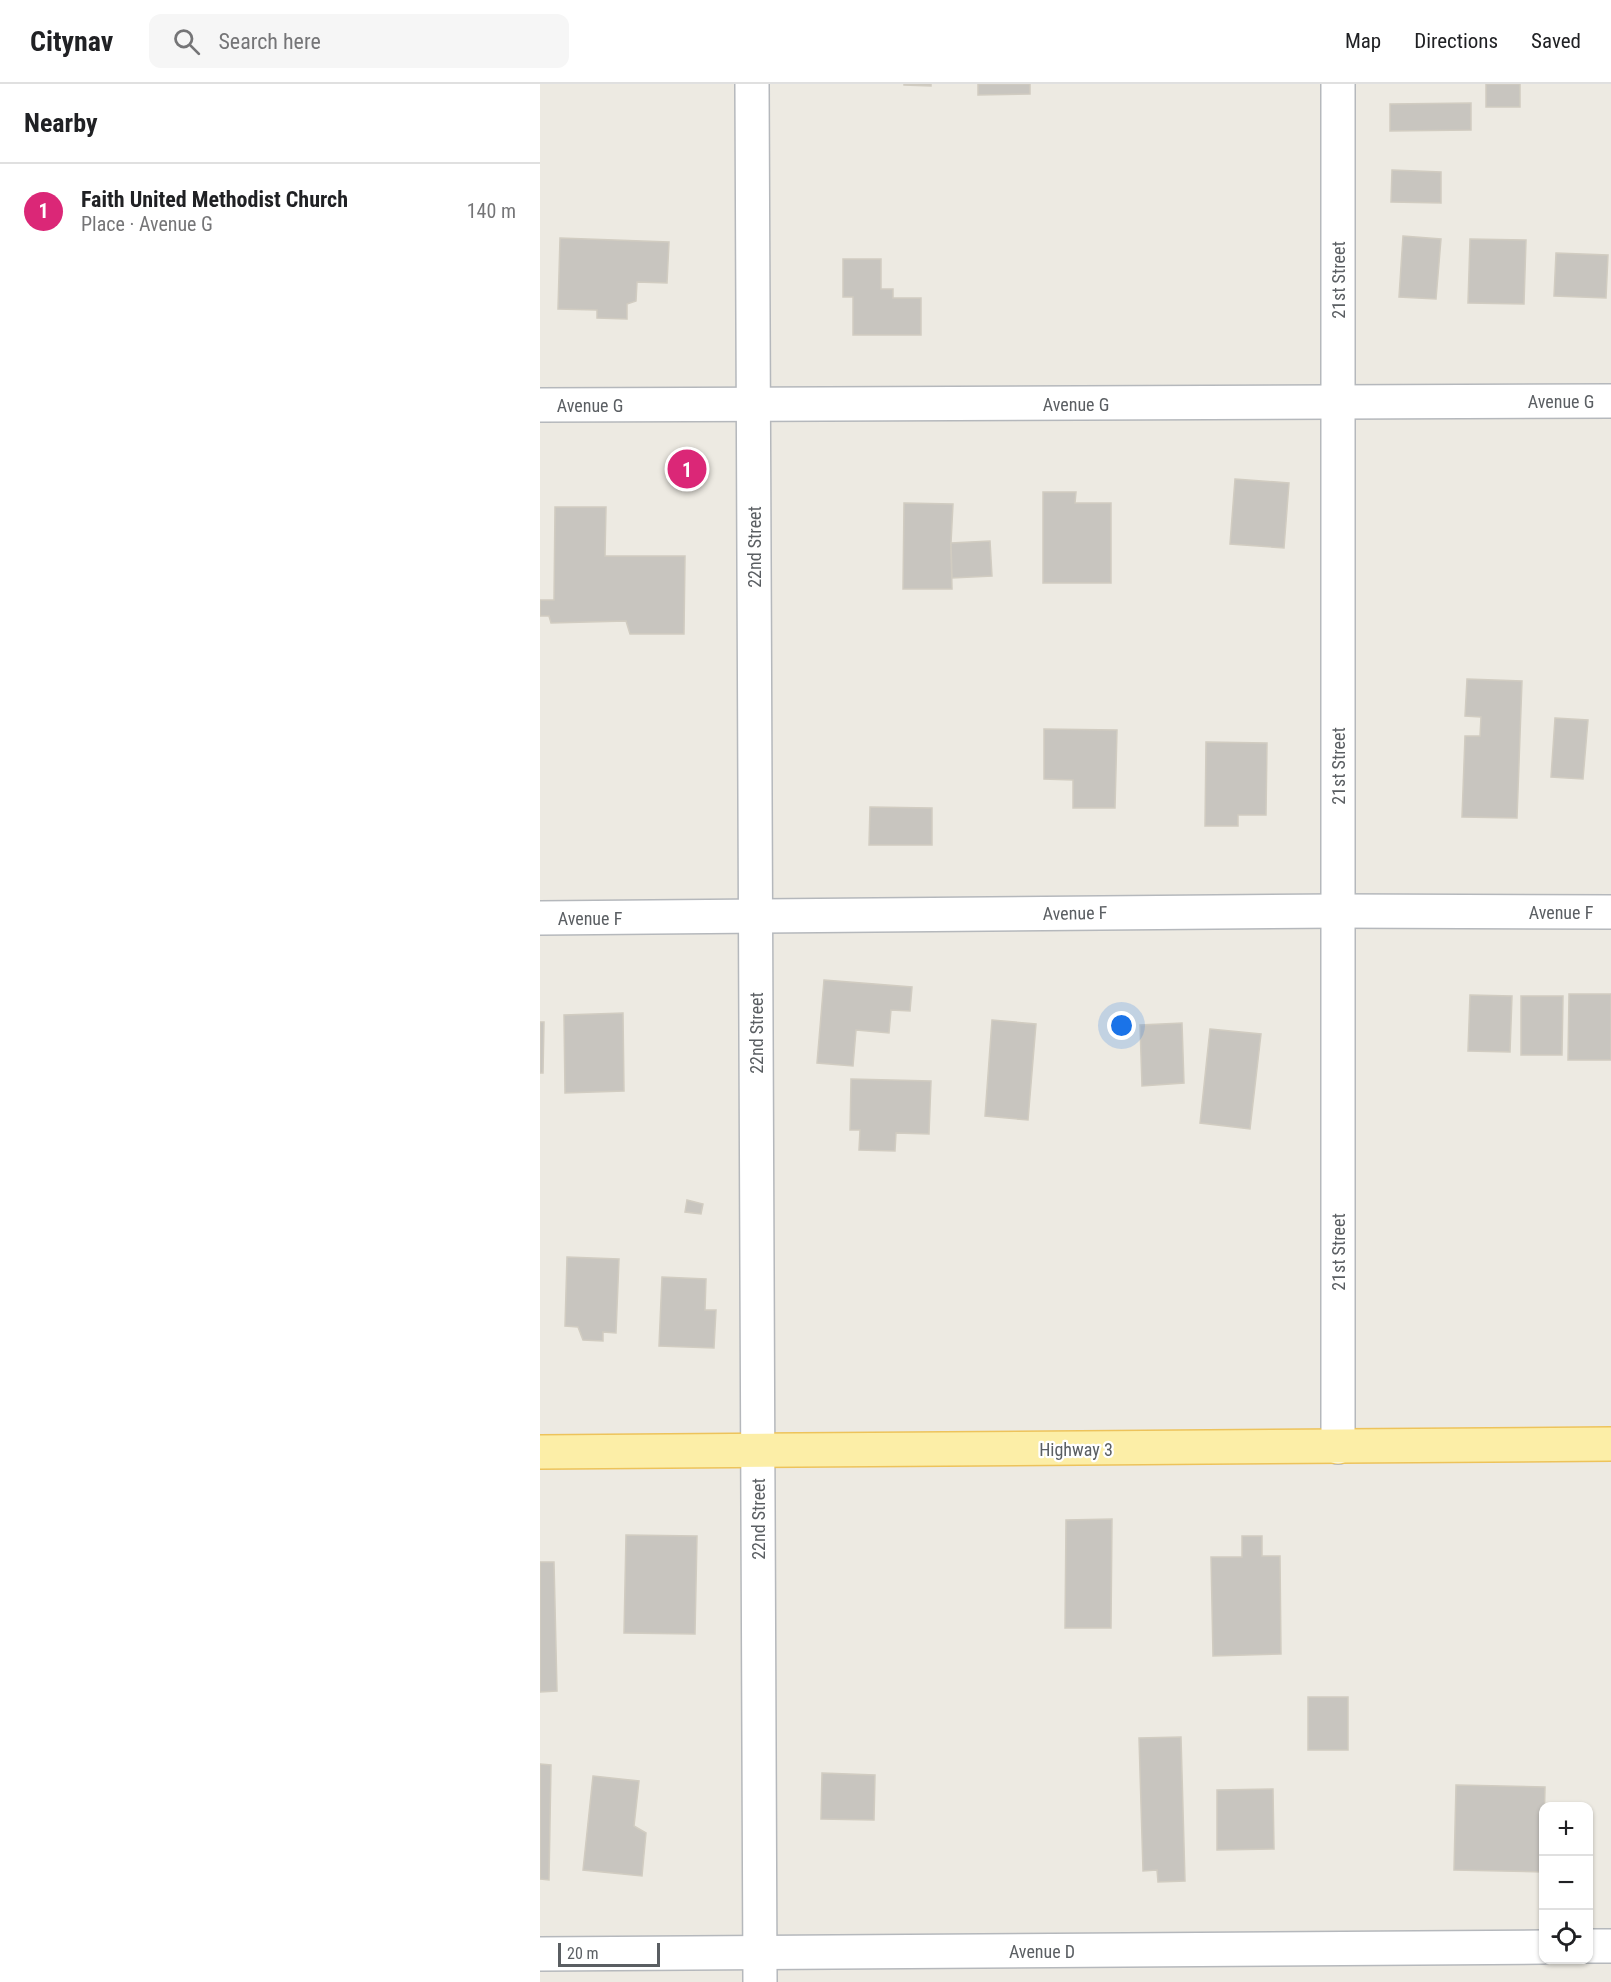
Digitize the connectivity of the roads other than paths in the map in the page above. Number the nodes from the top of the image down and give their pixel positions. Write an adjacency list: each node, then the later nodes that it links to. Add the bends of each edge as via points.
1 (752, 84): 6 (street, 22nd Street)
2 (1338, 84): 4 (street, 21st Street)
3 (1611, 401): 4 (street, Avenue G)
4 (1338, 403): 6 (street, Avenue G); 7 (street, 21st Street)
5 (540, 405): 6 (street, Avenue G)
6 (754, 405): 9 (street, 22nd Street)
7 (1338, 911): 8 (street, Avenue F); 9 (street, Avenue F); 12 (street, 21st Street)
8 (1611, 912)
9 (756, 916): 10 (street, Avenue F); 13 (street, 22nd Street)
10 (540, 918)
11 (1611, 1444): 12 (main road, Highway 3)
12 (1338, 1447): 13 (main road, Highway 3)
13 (758, 1451): 14 (main road, Highway 3); 19 (street, 22nd Street)
14 (540, 1452)
15 (1593, 1946): 16 (street)
16 (1611, 1946)
17 (1539, 1947): 19 (street, Avenue D)
18 (540, 1954): 19 (street, Avenue D)
19 (760, 1967)

